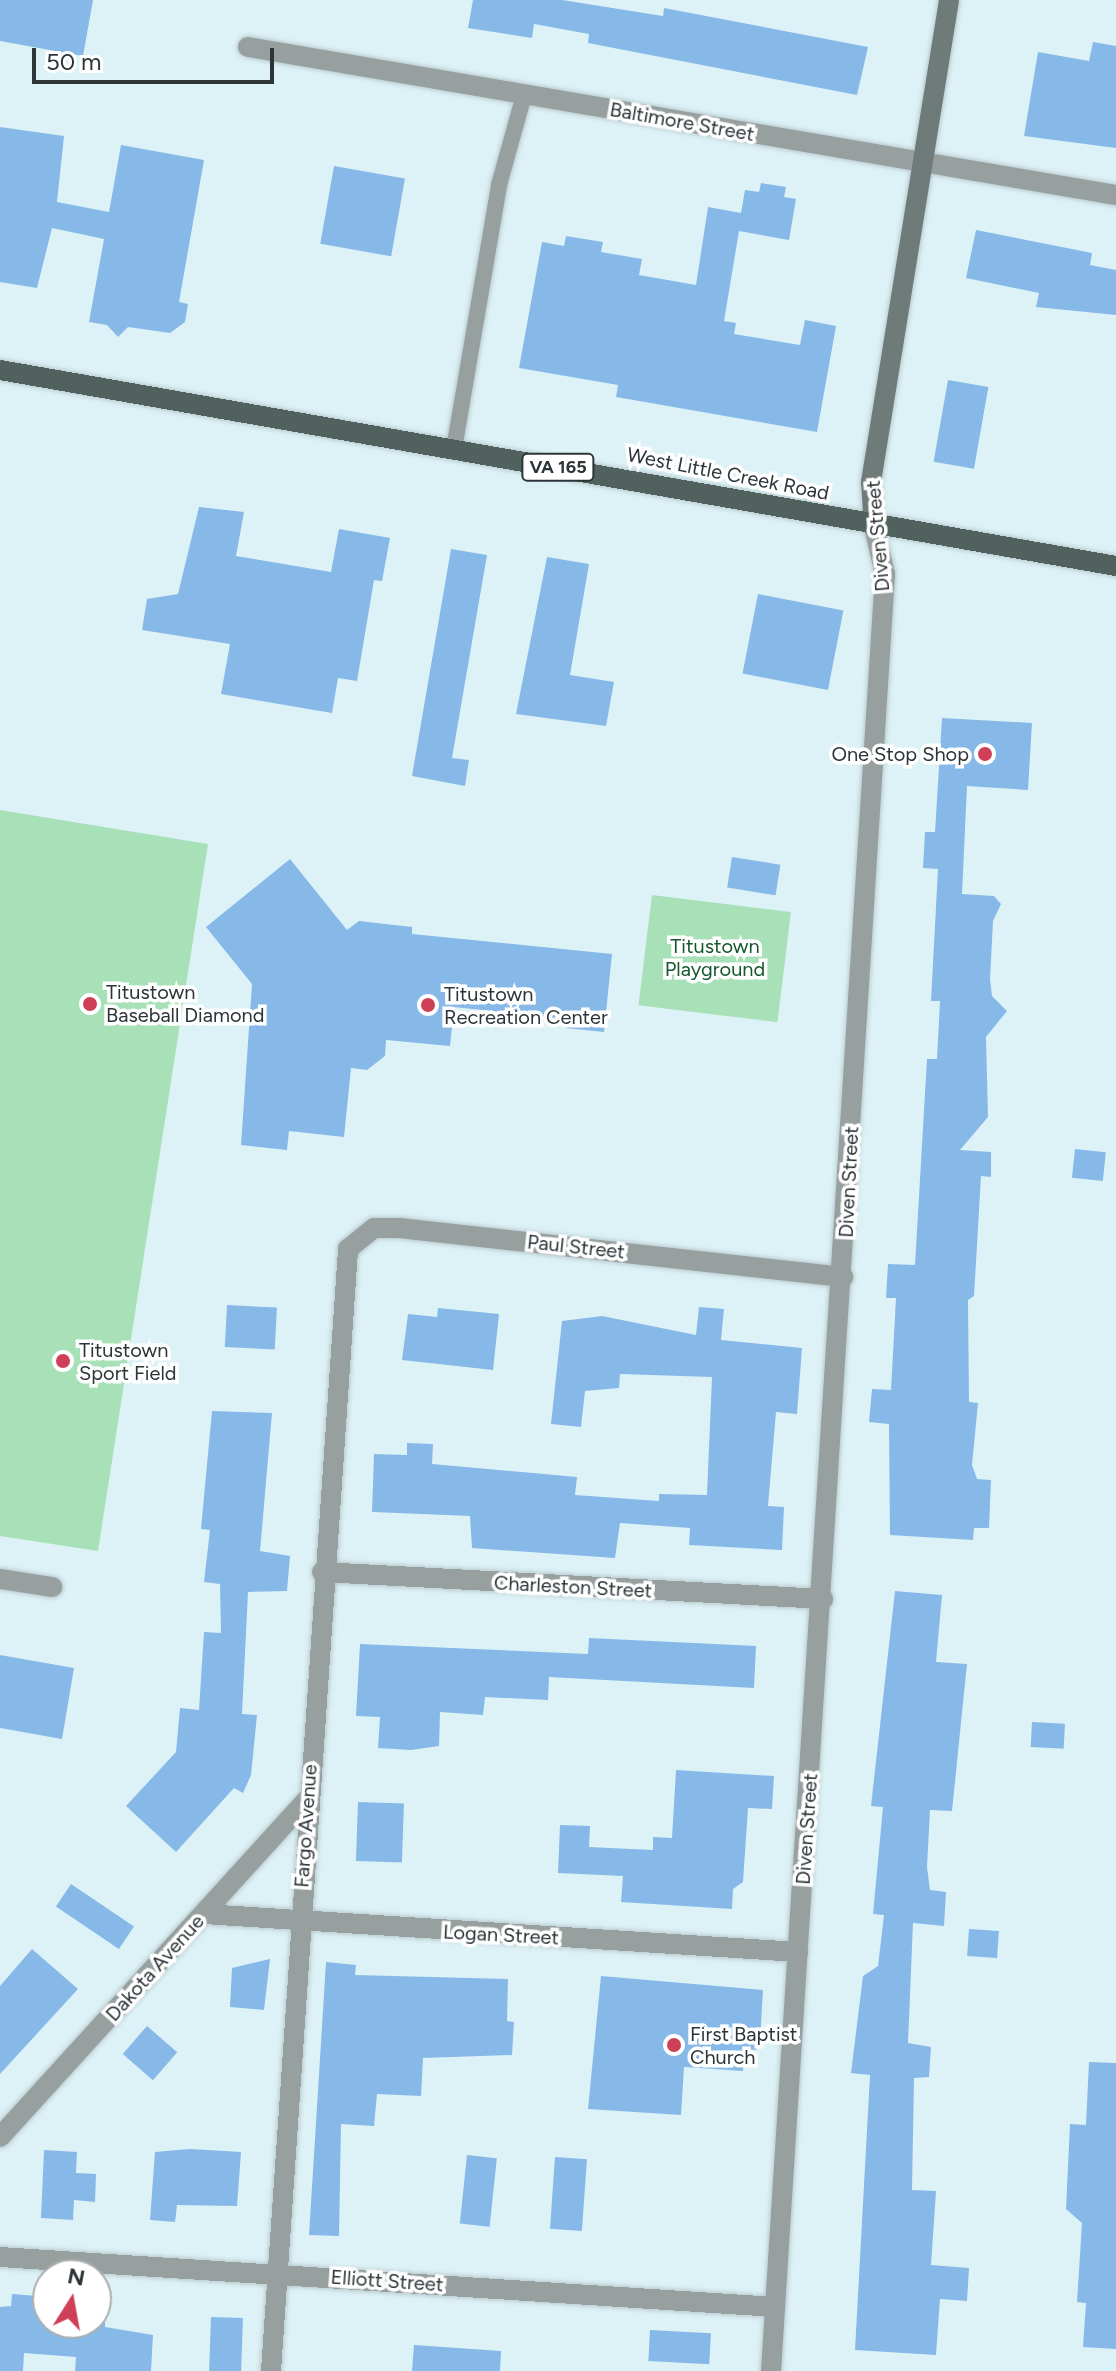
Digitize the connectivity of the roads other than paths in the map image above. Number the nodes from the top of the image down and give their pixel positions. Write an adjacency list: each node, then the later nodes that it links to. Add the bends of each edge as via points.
1 (949, 0): 4 (main road, Diven Street)
2 (248, 47): 3 (street, Baltimore Street)
3 (524, 95): 4 (street, Baltimore Street); 7 (lane, via 499,185)
4 (919, 162): 5 (street, Baltimore Street); 8 (main road, Diven Street, via 871,482)
5 (1116, 195)
6 (0, 370): 7 (main road, West Little Creek Road / VA 165)
7 (454, 449): 8 (main road, West Little Creek Road / VA 165)
8 (874, 527): 9 (main road, West Little Creek Road / VA 165); 10 (street, Diven Street, via 885,574)
9 (1116, 566)
10 (843, 1277): 11 (street, Paul Street, via 374,1228 348,1249); 15 (street, Diven Street)
11 (342, 1280): 12 (street, Fargo Avenue)
12 (322, 1572): 15 (street, Charleston Street); 16 (street, Fargo Avenue)
13 (0, 1579): 14 (street)
14 (52, 1587)
15 (823, 1599): 19 (street, Diven Street)
16 (308, 1798): 17 (street, Dakota Avenue); 18 (street, Fargo Avenue)
17 (204, 1914): 18 (street, Logan Street); 20 (street, Dakota Avenue)
18 (300, 1923): 19 (street, Logan Street); 22 (street, Fargo Avenue)
19 (798, 1952): 23 (street, Diven Street)
20 (0, 2137)
21 (0, 2257): 22 (street, Elliott Street)
22 (278, 2274): 23 (street, Elliott Street); 24 (street, Fargo Avenue)
23 (775, 2307): 25 (street, Diven Street)
24 (271, 2371)
25 (771, 2371)

